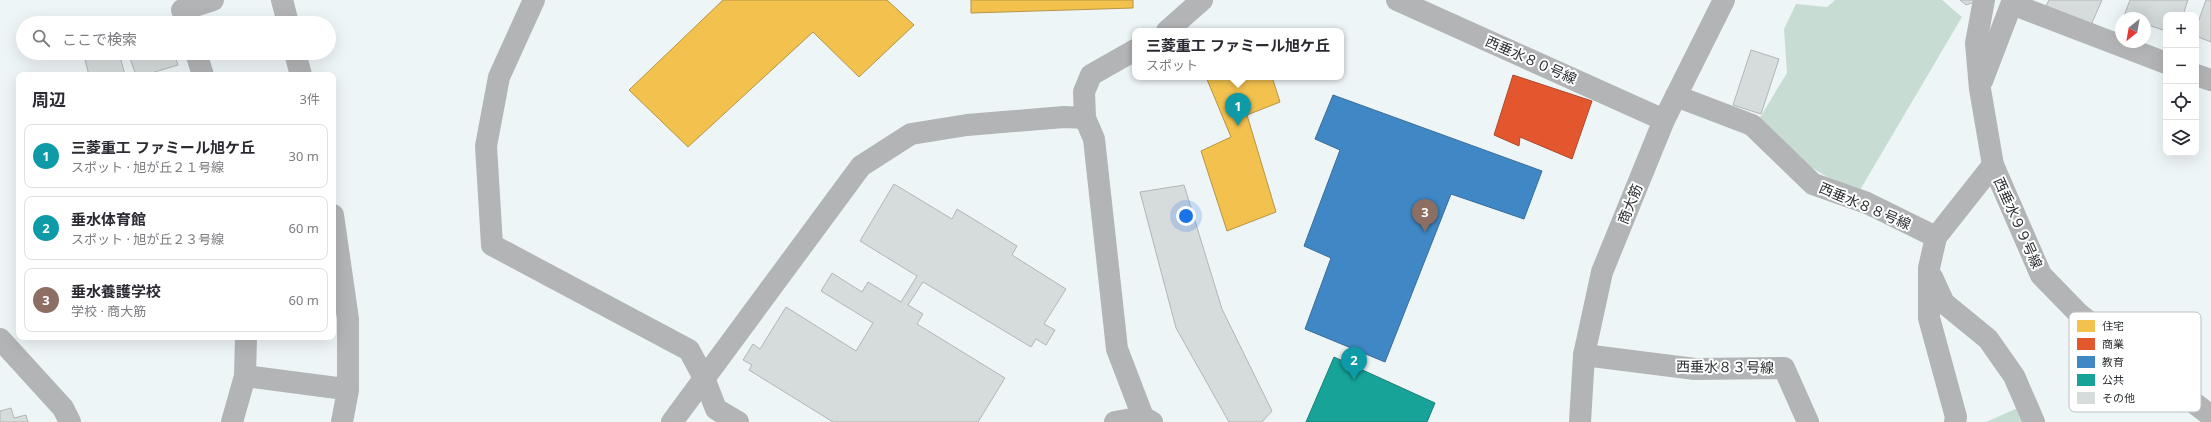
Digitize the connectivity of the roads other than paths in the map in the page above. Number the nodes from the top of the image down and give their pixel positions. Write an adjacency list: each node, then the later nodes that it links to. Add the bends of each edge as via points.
1 (213, 0): 9 (street)
2 (282, 0): 10 (street)
3 (534, 0): 33 (street, via 500,77 486,146 492,246 689,350)
4 (1202, 0): 11 (street)
5 (1724, 0): 21 (street, 商大筋)
6 (1984, 0): 20 (street, 西垂水９９号線, via 1976,43)
7 (2012, 2): 15 (street); 20 (street)
8 (1409, 3): 23 (street, 西垂水８０号線)
9 (183, 11)
10 (286, 16)
11 (1170, 28)
12 (1132, 52): 22 (street, via 1091,76 1084,92)
13 (198, 60): 16 (street)
14 (298, 60): 17 (street)
15 (2163, 62)
16 (202, 72)
17 (300, 72)
18 (2199, 76): 19 (street)
19 (2211, 80)
20 (1980, 89): 24 (street, 西垂水９９号線)
21 (1676, 96): 23 (street, 商大筋); 26 (street, 西垂水８８号線, via 1752,125 1813,184 1867,203)
22 (1085, 118): 33 (street, via 1064,117 967,125 911,134 861,166); 37 (street, via 1094,139 1117,349)
23 (1664, 120): 31 (street, 商大筋, via 1602,272)
24 (1993, 164): 26 (street); 28 (street, 西垂水９９号線, via 2041,275)
25 (336, 236): 40 (street, via 348,319 348,390)
26 (1936, 237): 27 (street)
27 (1929, 268): 46 (street, via 1929,318 1956,417); 47 (street, via 1944,303 1988,339 2014,376)
28 (2077, 312)
29 (5, 340): 38 (street, via 63,408)
30 (246, 340): 32 (street)
31 (1584, 355): 44 (street, 商大筋); 45 (street, 西垂水８３号線, via 1695,369 1784,368)
32 (245, 376): 34 (street); 39 (street)
33 (704, 378): 41 (street); 42 (street, via 716,408)
34 (337, 388)
35 (2201, 408): 36 (street, 西垂水９９号線)
36 (2211, 416)
37 (1148, 420): 43 (street)
38 (70, 422)
39 (232, 422)
40 (342, 422)
41 (672, 422)
42 (738, 422)
43 (1115, 422)
44 (1580, 422)
45 (1808, 422)
46 (1955, 422)
47 (2034, 422)

